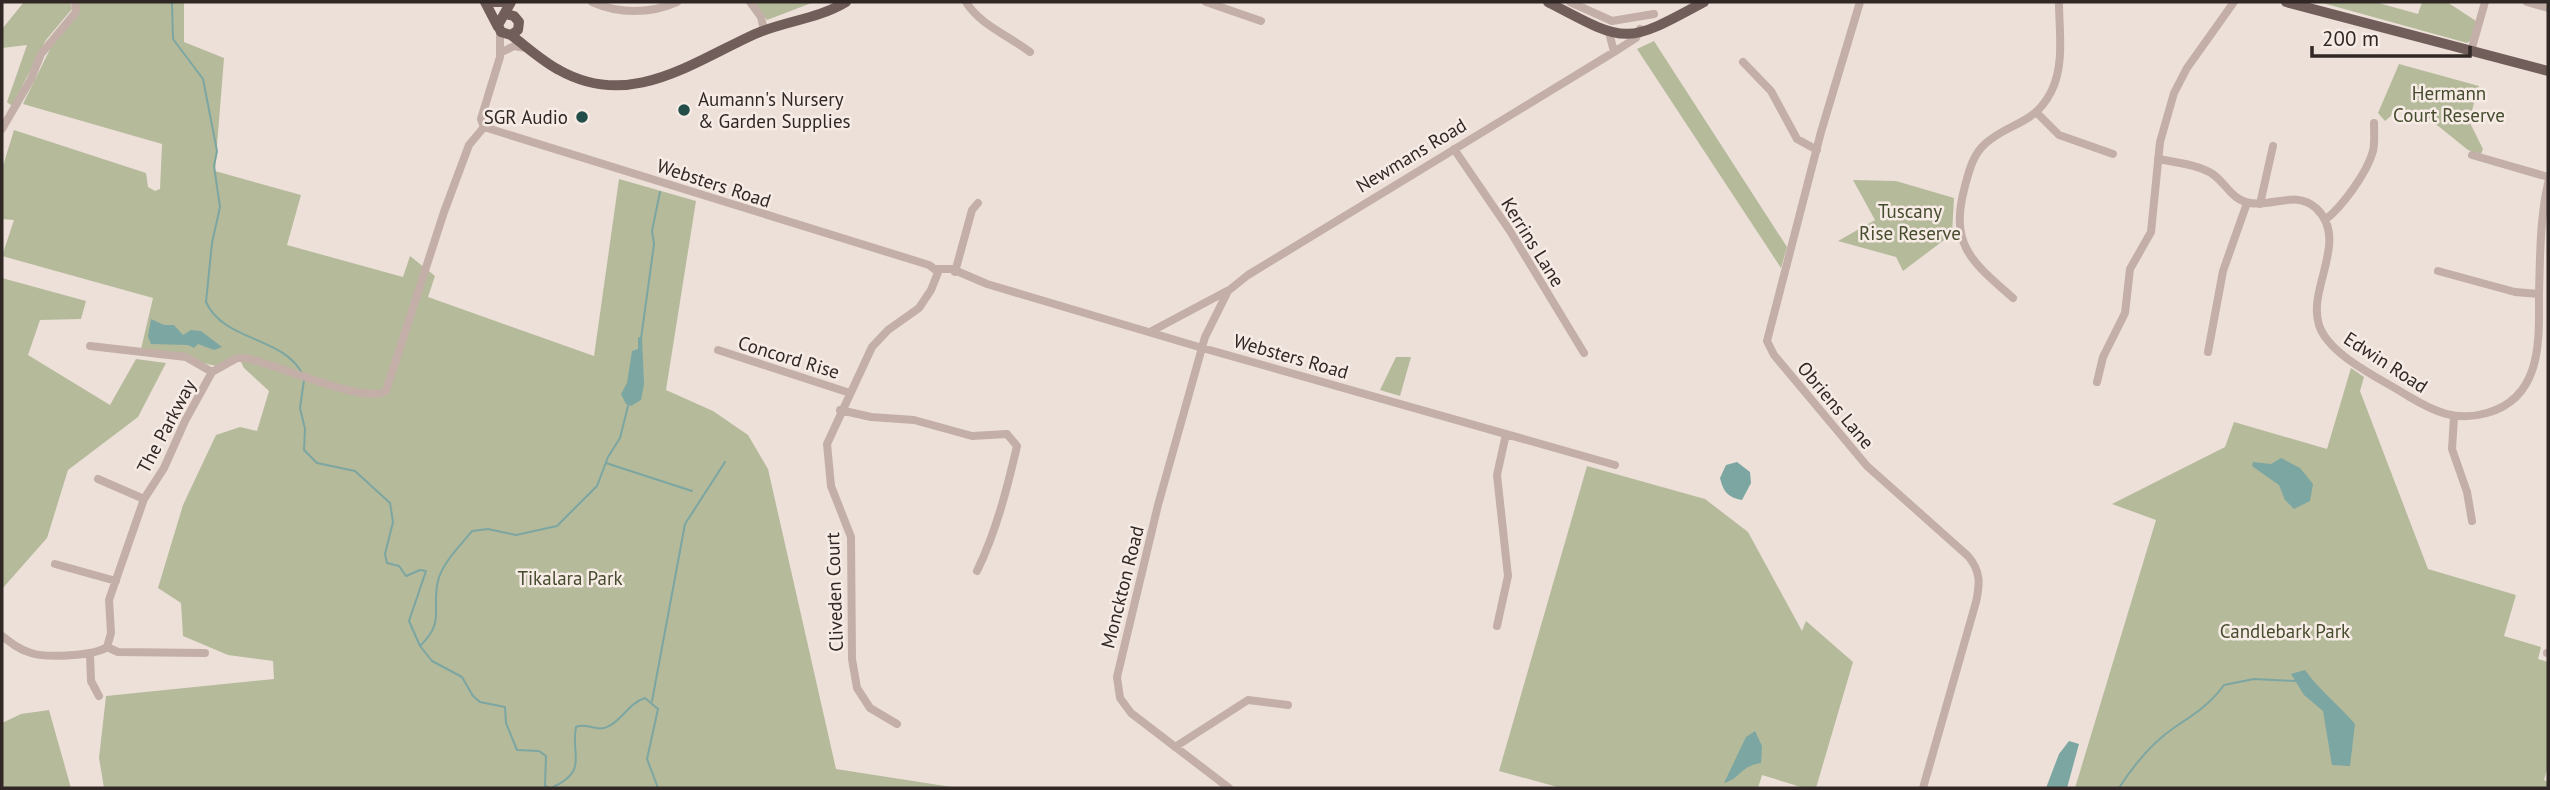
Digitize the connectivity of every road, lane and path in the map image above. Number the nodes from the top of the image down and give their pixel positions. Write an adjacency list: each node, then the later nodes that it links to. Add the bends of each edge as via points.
1 (75, 2): 45 (street, via 76,12 41,54)
2 (488, 2): 3 (main road); 27 (main road); 32 (main road)
3 (503, 2)
4 (511, 2): 27 (main road)
5 (517, 2): 27 (main road)
6 (592, 2): 7 (street, via 630,11)
7 (677, 2)
8 (750, 2): 29 (street)
9 (840, 2): 29 (main road)
10 (846, 2): 29 (main road)
11 (966, 2): 36 (street, via 974,15)
12 (1206, 2): 28 (street)
13 (1548, 2): 25 (main road)
14 (1570, 2): 26 (street, via 1612,21)
15 (1694, 2): 31 (main road, Newmans Road)
16 (1704, 2): 31 (main road, Newmans Road, via 1656,28)
17 (1860, 2): 48 (street, Obriens Lane)
18 (2059, 2): 42 (street, via 2059,67 2051,93)
19 (2234, 2): 51 (street, via 2180,80 2164,124)
20 (2286, 2): 30 (main road)
21 (2302, 2): 30 (main road)
22 (2485, 2): 35 (street)
23 (2526, 2): 24 (street)
24 (2548, 8)
25 (1571, 14): 31 (main road); 33 (main road)
26 (1654, 14)
27 (512, 18): 32 (main road); 32 (main road, via 499,20); 34 (main road)
28 (1261, 21)
29 (763, 27): 34 (main road, via 691,66 642,85 604,86 570,76)
30 (2383, 27): 35 (main road)
31 (1639, 31): 33 (main road); 37 (street, Newmans Road)
32 (505, 32): 34 (main road); 38 (street)
33 (1609, 32): 37 (street)
34 (532, 50): 38 (street, via 518,46)
35 (2472, 51): 40 (main road); 41 (main road)
36 (1030, 52)
37 (1614, 52): 47 (street, Newmans Road)
38 (502, 54): 44 (street, via 481,120)
39 (1742, 62): 48 (street, via 1771,91 1797,139)
40 (2548, 71)
41 (2548, 76)
42 (2037, 113): 49 (street, via 2059,135); 63 (street, via 1986,142 1970,167 1958,224 1963,246 1975,263)
43 (2374, 123): 57 (street, via 2370,161 2340,209)
44 (484, 127): 58 (street, Websters Road); 72 (street, The Parkway, via 469,145 386,391 381,395 360,393 238,358)
45 (2, 129)
46 (2273, 146): 56 (street)
47 (1454, 149): 61 (street, Newmans Road); 71 (street, Kerrins Lane)
48 (1817, 150): 97 (street, Obriens Lane, via 1767,332 1769,348 1867,466 1968,556 1979,577 1962,656)
49 (2113, 154)
50 (2472, 155): 52 (street)
51 (2158, 159): 55 (street, via 2208,172); 73 (street, via 2151,232 2130,269 2125,313 2103,357)
52 (2548, 177)
53 (2548, 183): 62 (street, Edwin Road)
54 (978, 203): 60 (street, via 972,210)
55 (2247, 203): 56 (street); 70 (street, via 2223,271)
56 (2260, 204): 57 (street, via 2299,200 2316,208)
57 (2325, 220): 76 (street, Edwin Road, via 2329,243 2317,311 2324,338 2339,353 2432,410)
58 (937, 270): 60 (street, Websters Road); 74 (street, Cliveden Court, via 919,308 872,347)
59 (2438, 271): 62 (street)
60 (957, 272): 65 (street, Websters Road)
61 (1228, 291): 64 (street, Newmans Road); 68 (street, Newmans Road, via 1212,317)
62 (2539, 294): 76 (street, Edwin Road, via 2539,349 2526,385 2497,411)
63 (2013, 298)
64 (1164, 327): 65 (street, Newmans Road); 66 (street)
65 (1150, 332): 66 (street, Websters Road)
66 (1167, 337): 68 (street, Websters Road)
67 (90, 346): 72 (street, via 186,357)
68 (1202, 347): 77 (street, Websters Road); 95 (street, Monckton Road, via 1117,671 1125,707)
69 (718, 350): 74 (street, Concord Rise)
70 (2207, 352)
71 (1584, 353)
72 (212, 372): 80 (street, The Parkway)
73 (2097, 382)
74 (850, 393): 75 (street, Cliveden Court)
75 (840, 410): 83 (street, via 914,420 972,436 1007,434 1012,438 1017,446 1007,486); 94 (street, Cliveden Court, via 827,444 826,464 851,537 852,659 857,688 870,708)
76 (2454, 417): 81 (street, via 2452,449)
77 (1506, 434): 78 (street, Websters Road); 85 (street, via 1497,475 1508,576)
78 (1615, 465)
79 (98, 479): 80 (street)
80 (144, 499): 84 (street, The Parkway)
81 (2472, 521)
82 (55, 564): 84 (street)
83 (977, 571)
84 (116, 582): 88 (street, The Parkway, via 109,600)
85 (1497, 625)
86 (2, 636): 91 (street, via 37,655)
87 (183, 643): 89 (street)
88 (107, 647): 89 (street, via 118,652); 91 (street)
89 (179, 652): 90 (street)
90 (205, 653)
91 (90, 654): 92 (street, via 92,681)
92 (99, 696)
93 (1288, 705): 95 (street, via 1248,700)
94 (897, 724)
95 (1175, 747): 96 (street, Monckton Road)
96 (1229, 788)
97 (1923, 788)

